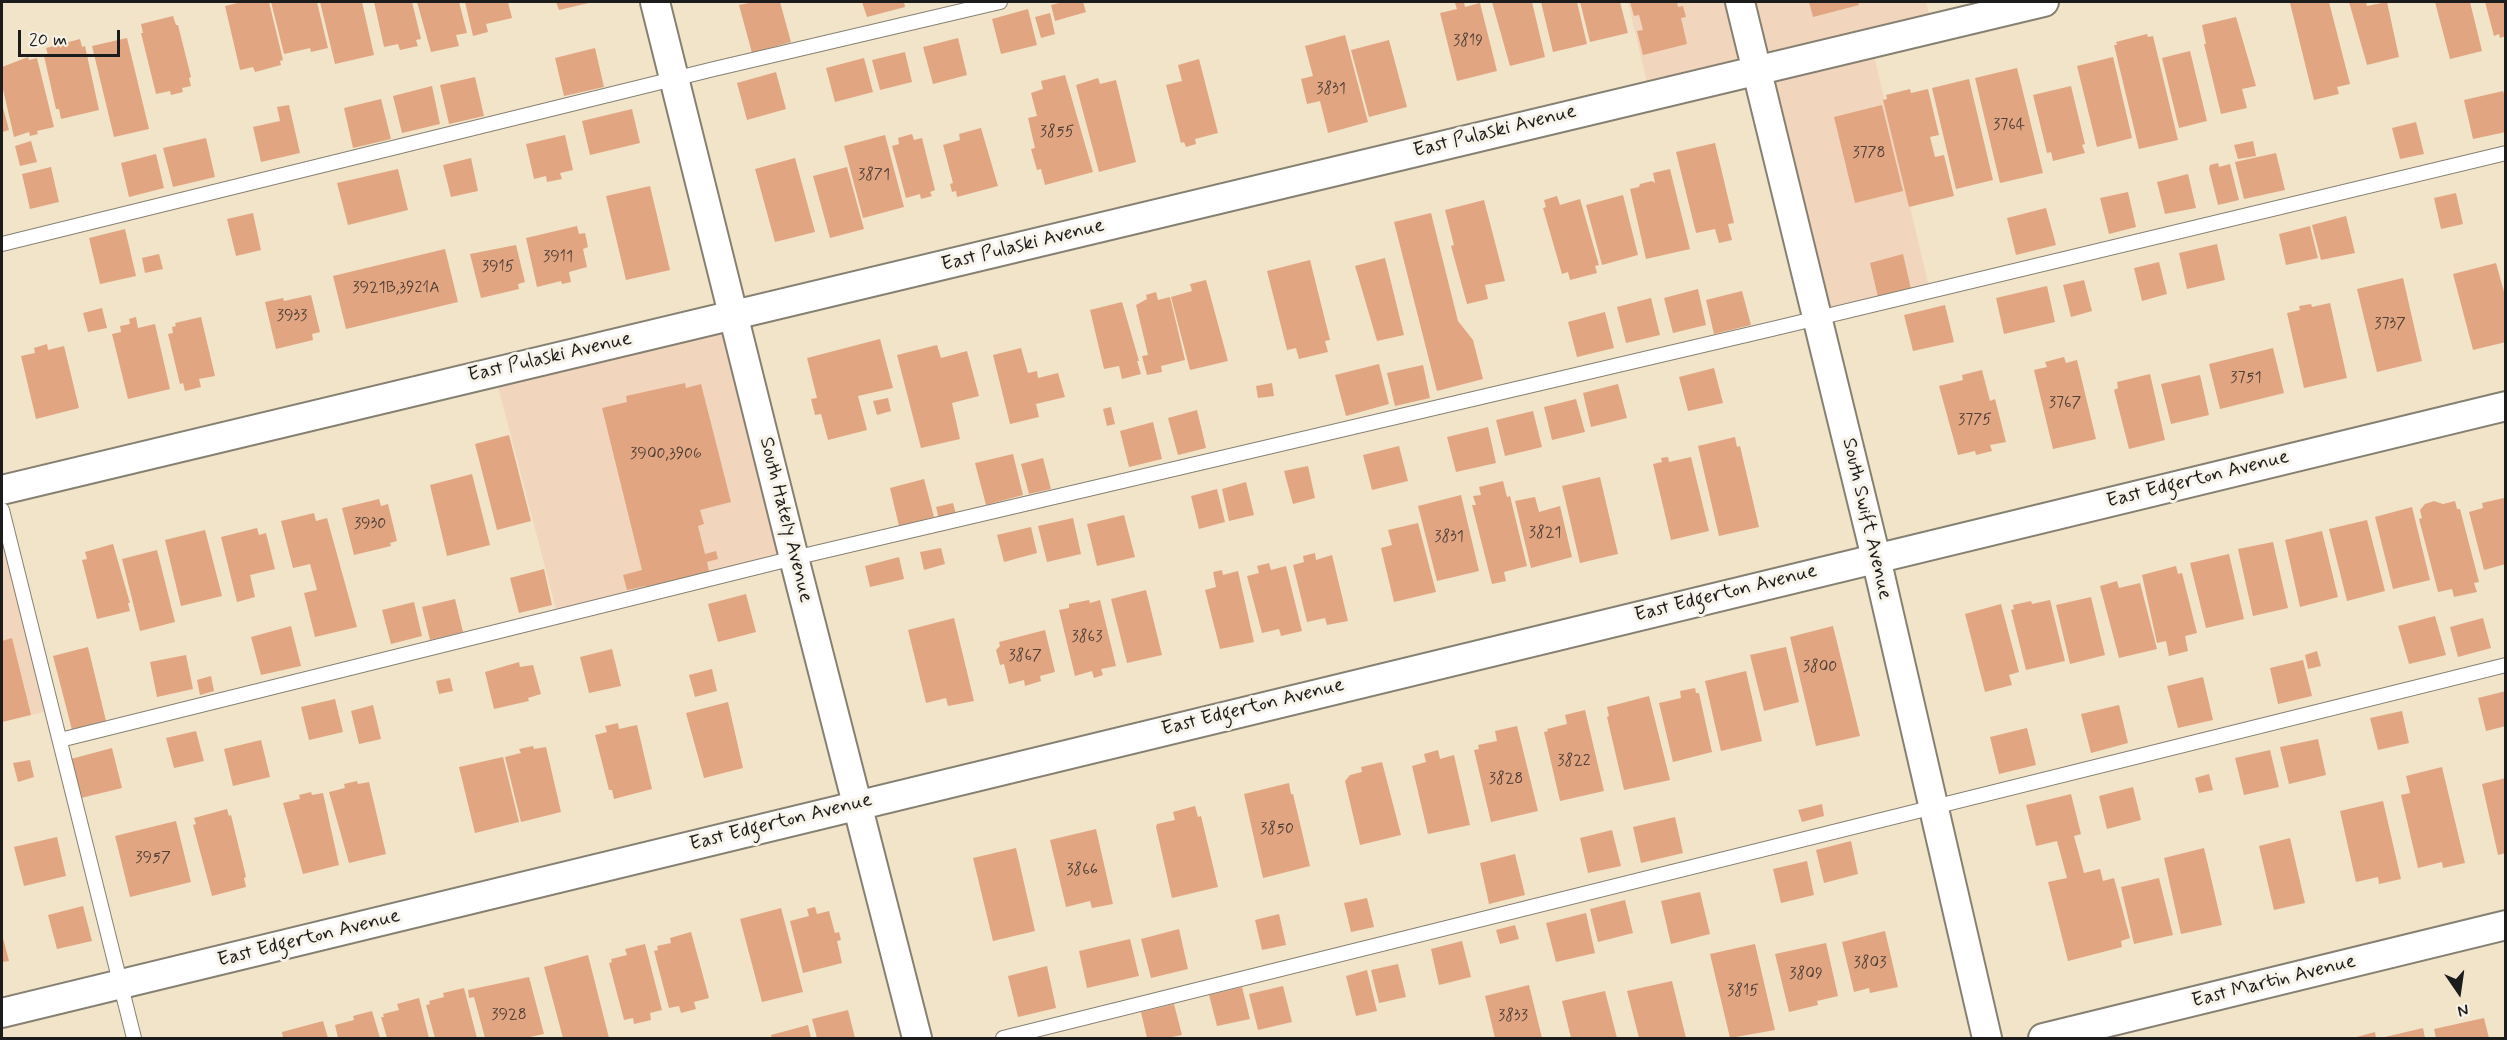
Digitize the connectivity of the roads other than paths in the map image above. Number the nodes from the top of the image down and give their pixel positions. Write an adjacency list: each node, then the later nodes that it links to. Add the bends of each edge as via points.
1 (655, 2): 6 (street, South Hately Avenue)
2 (1000, 2): 6 (lane)
3 (1740, 2): 5 (street, South Swift Avenue)
4 (2044, 2): 5 (street, East Pulaski Avenue)
5 (1758, 69): 9 (street, East Pulaski Avenue); 10 (street, South Swift Avenue)
6 (675, 78): 8 (lane); 9 (street, South Hately Avenue)
7 (2505, 153): 10 (lane)
8 (2, 244)
9 (735, 316): 12 (street, East Pulaski Avenue); 14 (street, South Hately Avenue)
10 (1818, 318): 14 (lane); 15 (street, South Swift Avenue)
11 (2505, 406): 15 (street, East Edgerton Avenue)
12 (2, 490)
13 (2, 510): 17 (lane)
14 (794, 558): 17 (lane); 18 (street, South Hately Avenue)
15 (1876, 558): 18 (street, East Edgerton Avenue); 19 (street, South Swift Avenue)
16 (2505, 665): 19 (lane)
17 (60, 740): 21 (lane)
18 (858, 804): 21 (street, East Edgerton Avenue); 24 (street, South Hately Avenue)
19 (1932, 808): 25 (lane); 26 (street, South Swift Avenue)
20 (2505, 925): 27 (street, East Martin Avenue)
21 (122, 985): 22 (street, East Edgerton Avenue); 23 (lane)
22 (2, 1013)
23 (134, 1038)
24 (917, 1038)
25 (1003, 1038)
26 (1987, 1038)
27 (2043, 1038)

